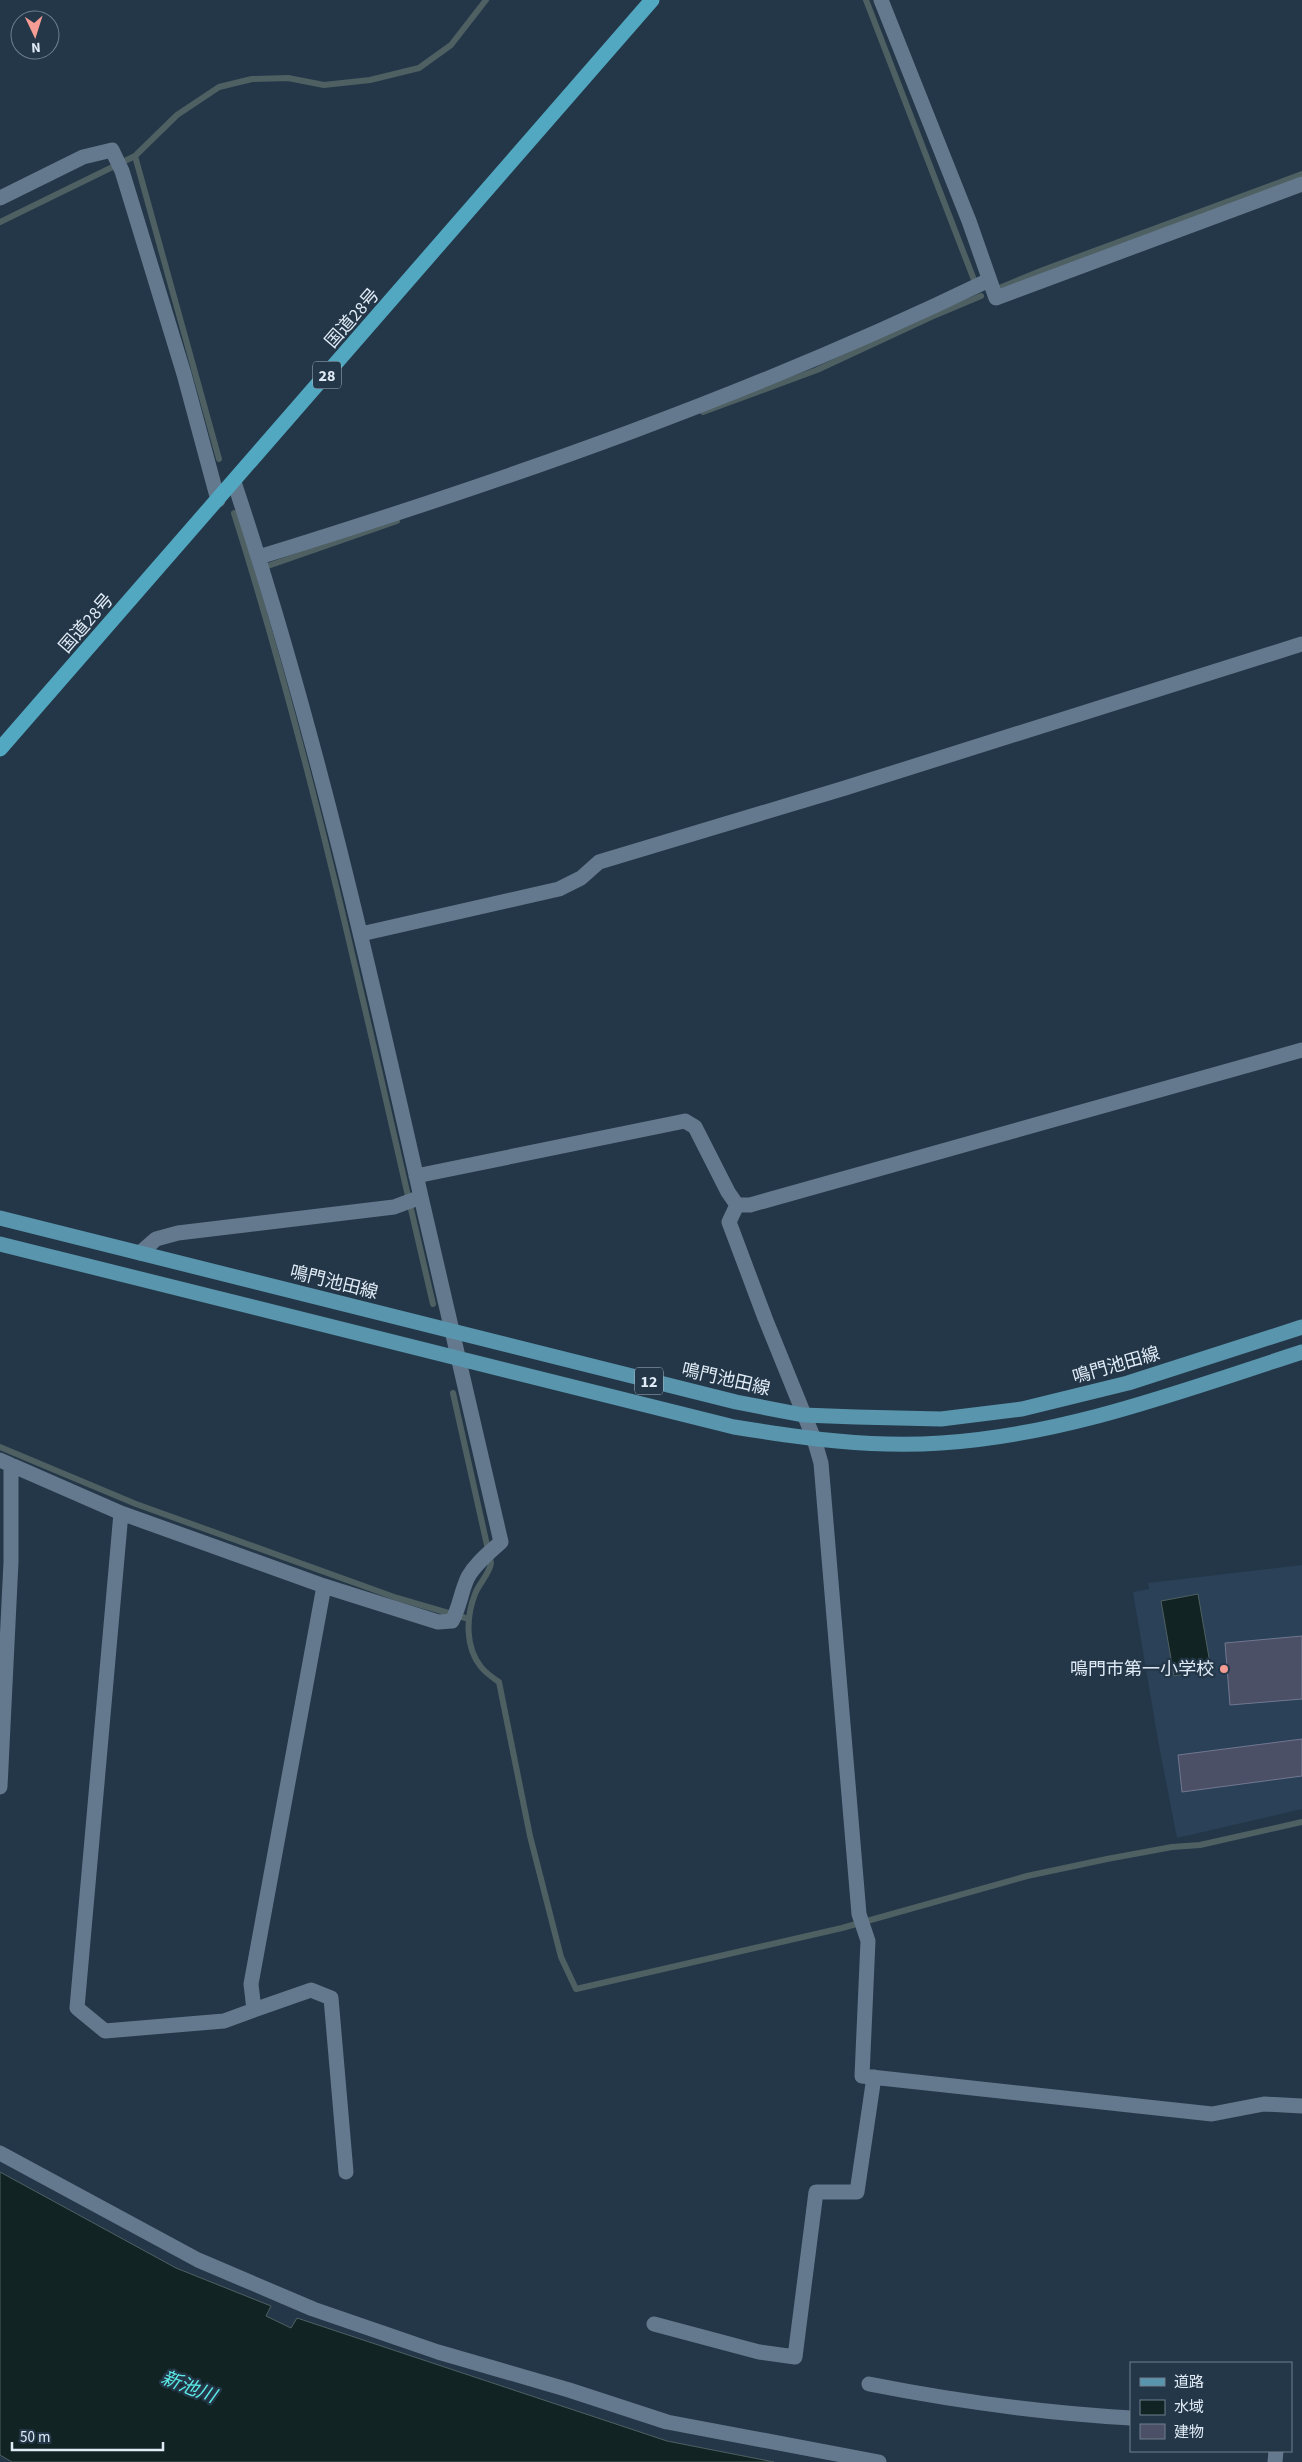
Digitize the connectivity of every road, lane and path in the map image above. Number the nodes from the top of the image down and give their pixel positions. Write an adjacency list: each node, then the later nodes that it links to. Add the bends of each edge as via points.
1 (652, 0): 6 (highway, 国道28号 / 28)
2 (881, 0): 5 (street, via 969,221)
3 (1302, 184): 5 (street, via 996,298)
4 (0, 198): 7 (street, via 83,157 112,150 122,171 184,374)
5 (990, 286): 8 (street, via 969,290 804,365 588,447)
6 (234, 482): 7 (highway, 国道28号 / 28); 8 (street)
7 (218, 500): 10 (highway, 国道28号 / 28)
8 (260, 559): 11 (street)
9 (1302, 644): 11 (street, via 599,862 581,878 559,889)
10 (0, 749)
11 (361, 934): 13 (street)
12 (1302, 1050): 15 (street, via 760,1203)
13 (416, 1176): 14 (street); 15 (street, via 685,1121 695,1127)
14 (418, 1199): 18 (street, via 394,1207 178,1233 156,1239); 20 (street)
15 (737, 1205): 23 (street, via 730,1222)
16 (0, 1218): 18 (main road, 鳴門池田線 / 12)
17 (0, 1244): 22 (main road, 12)
18 (140, 1253): 20 (main road, 鳴門池田線 / 12)
19 (1302, 1327): 23 (main road, 鳴門池田線 / 12, via 1128,1383 1022,1409 941,1419)
20 (452, 1331): 22 (street); 23 (main road, 鳴門池田線 / 12, via 736,1402)
21 (1302, 1352): 24 (main road, 12, via 1131,1407 1028,1433 940,1444 856,1444)
22 (457, 1358): 24 (main road, 12, via 734,1427); 27 (street, via 501,1542 468,1577 452,1621 438,1622)
23 (803, 1414): 24 (street)
24 (814, 1439): 30 (street, via 823,1481 859,1914 868,1941 862,2076)
25 (5, 1462): 26 (street); 28 (street, via 11,1562)
26 (121, 1513): 27 (street); 29 (street, via 77,2008 105,2031 224,2021)
27 (324, 1586): 29 (street, via 250,1984)
28 (0, 1787)
29 (254, 2010): 33 (street, via 311,1990 331,1998)
30 (874, 2077): 31 (street, via 1212,2114 1264,2104); 34 (street, via 857,2192 816,2192 795,2357 759,2352)
31 (1302, 2106)
32 (0, 2154): 37 (street, via 198,2260 322,2312 438,2352 667,2422)
33 (346, 2172)
34 (654, 2324)
35 (869, 2384): 36 (street, via 1076,2415)
36 (1130, 2418)
37 (879, 2462)

